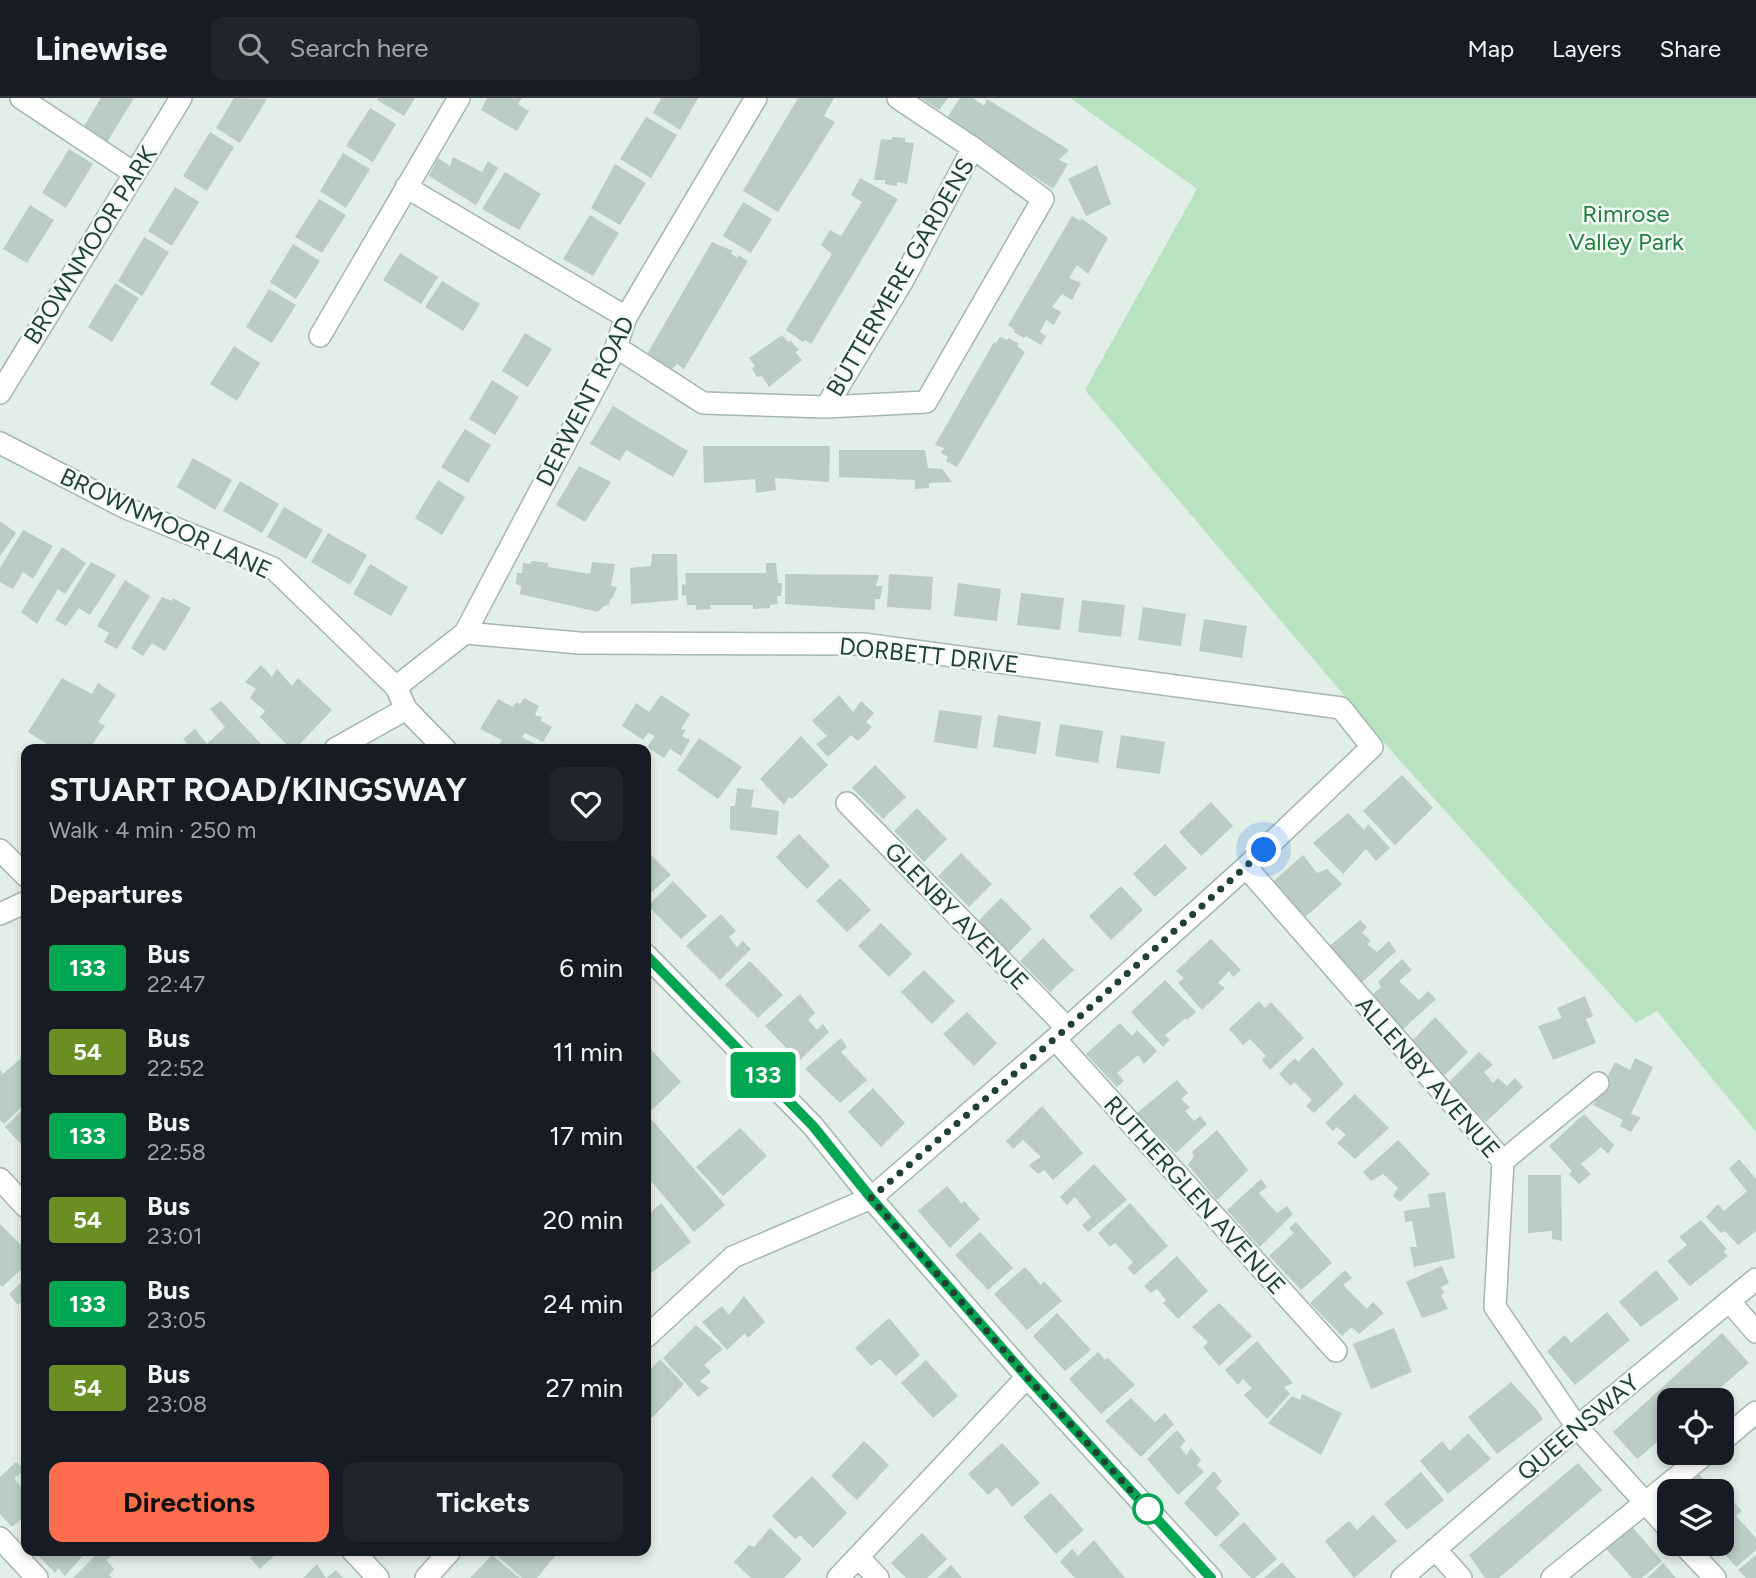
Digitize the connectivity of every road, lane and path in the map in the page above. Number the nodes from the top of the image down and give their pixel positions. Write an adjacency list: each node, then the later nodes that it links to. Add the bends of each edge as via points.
1 (21, 98): 7 (street)
2 (181, 98): 7 (street, BROWNMOOR PARK)
3 (459, 98): 8 (street)
4 (756, 98): 9 (street, DERWENT ROAD)
5 (898, 98): 6 (street, BUTTERMERE GARDENS)
6 (973, 148): 13 (street, BUTTERMERE GARDENS, via 902,282); 13 (street, BUTTERMERE GARDENS, via 1043,199 926,402)
7 (134, 173): 12 (street, BROWNMOOR PARK)
8 (406, 187): 9 (street); 10 (street)
9 (626, 317): 11 (street, DERWENT ROAD)
10 (320, 336)
11 (616, 347): 13 (street, BUTTERMERE GARDENS, via 703,403); 15 (street, DERWENT ROAD)
12 (0, 393)
13 (826, 407)
14 (0, 443): 16 (street, BROWNMOOR LANE, via 126,509 273,568)
15 (465, 633): 16 (street, DERWENT ROAD); 22 (street, DORBETT DRIVE, via 579,643 863,644 1341,708 1373,747)
16 (397, 687): 17 (street, BROWNMOOR LANE)
17 (406, 709): 18 (street); 19 (street)
18 (344, 744)
19 (440, 744)
20 (847, 803): 27 (street, GLENBY AVENUE)
21 (0, 850): 23 (street)
22 (1246, 867): 27 (street); 29 (street, ALLENBY AVENUE)
23 (21, 871)
24 (21, 904): 25 (street)
25 (0, 914)
26 (651, 960): 31 (street, via 813,1126)
27 (1061, 1034): 31 (street); 37 (street, RUTHERGLEN AVENUE)
28 (1598, 1083): 29 (street)
29 (1503, 1161): 40 (street, ALLENBY AVENUE, via 1495,1307)
30 (0, 1179): 32 (street)
31 (871, 1198): 35 (street, via 733,1257); 38 (street)
32 (21, 1202)
33 (1756, 1279): 34 (street, QUEENSWAY)
34 (1730, 1302): 36 (street); 40 (street, QUEENSWAY)
35 (651, 1332)
36 (1756, 1332)
37 (1336, 1351)
38 (1027, 1377): 50 (street); 56 (street)
39 (1756, 1412): 41 (street)
40 (1577, 1427): 43 (street, ALLENBY AVENUE); 46 (street, QUEENSWAY)
41 (1734, 1431)
42 (1692, 1465): 43 (street)
43 (1646, 1504): 44 (street, ALLENBY AVENUE); 59 (street)
44 (1657, 1516)
45 (0, 1538): 51 (street)
46 (1435, 1549): 57 (street, QUEENSWAY); 58 (street)
47 (358, 1556): 52 (street)
48 (446, 1556): 53 (street)
49 (1694, 1556): 60 (street)
50 (858, 1557): 54 (street); 55 (street)
51 (37, 1578)
52 (378, 1578)
53 (426, 1578)
54 (838, 1578)
55 (878, 1578)
56 (1211, 1578)
57 (1402, 1578)
58 (1461, 1578)
59 (1552, 1578)
60 (1715, 1578)

